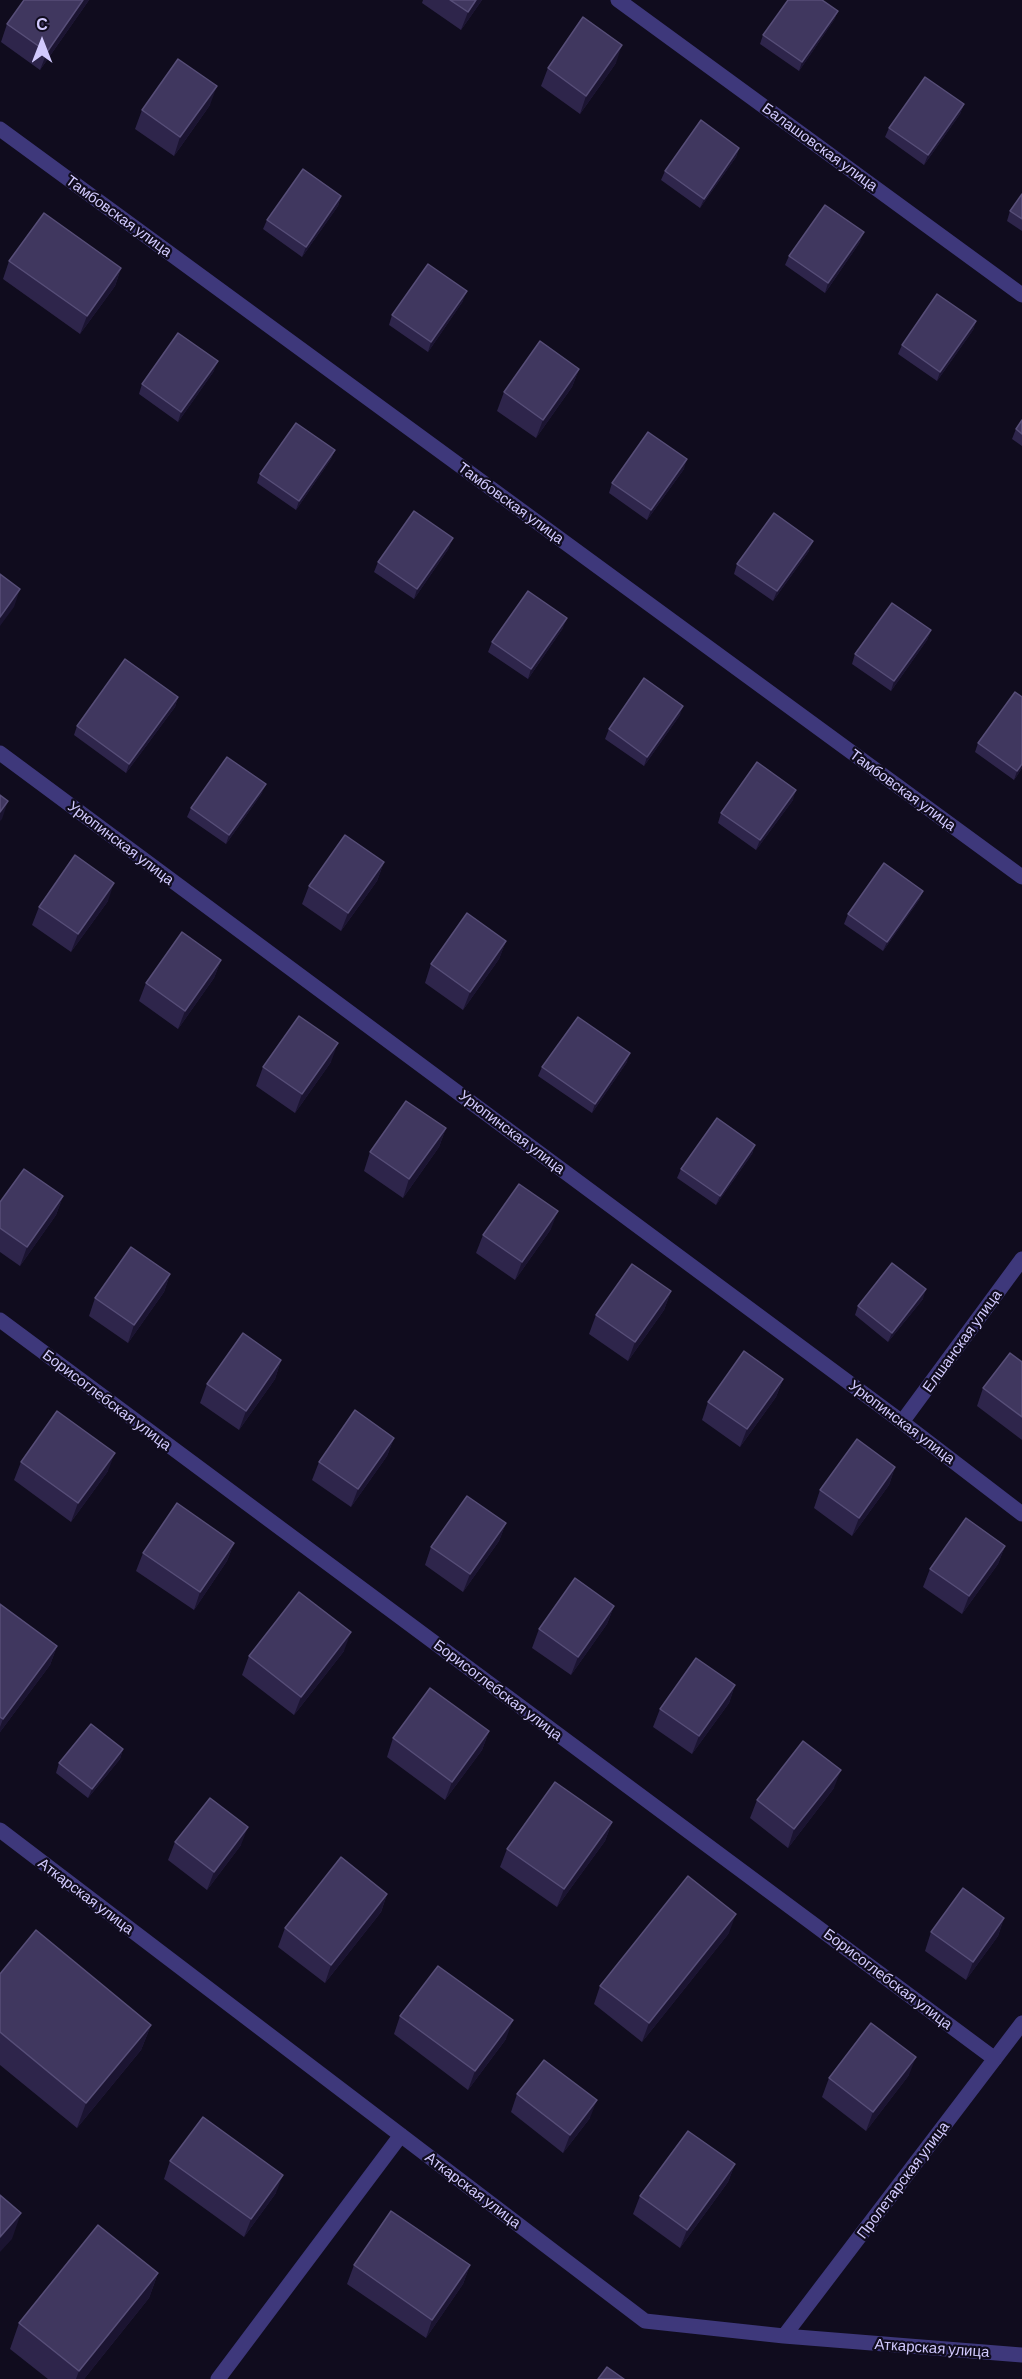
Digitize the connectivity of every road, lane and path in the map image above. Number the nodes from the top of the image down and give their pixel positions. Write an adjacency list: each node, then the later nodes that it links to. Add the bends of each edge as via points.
1 (618, 0): 3 (street, Балашовская улица)
2 (0, 129): 5 (street, Тамбовская улица)
3 (1022, 295)
4 (0, 753): 8 (street, Урюпинская улица)
5 (1022, 877)
6 (1022, 1259): 8 (street, Елшанская улица)
7 (0, 1320): 12 (street, Борисоглебская улица)
8 (902, 1422): 9 (street, Урюпинская улица)
9 (1022, 1514)
10 (0, 1830): 13 (street, Аткарская улица)
11 (1022, 2023): 12 (street, Пролетарская улица)
12 (995, 2059): 14 (street, Пролетарская улица)
13 (401, 2135): 14 (street, Аткарская улица, via 645,2321); 16 (street)
14 (784, 2336): 15 (street, Аткарская улица)
15 (1022, 2355)
16 (218, 2379)

